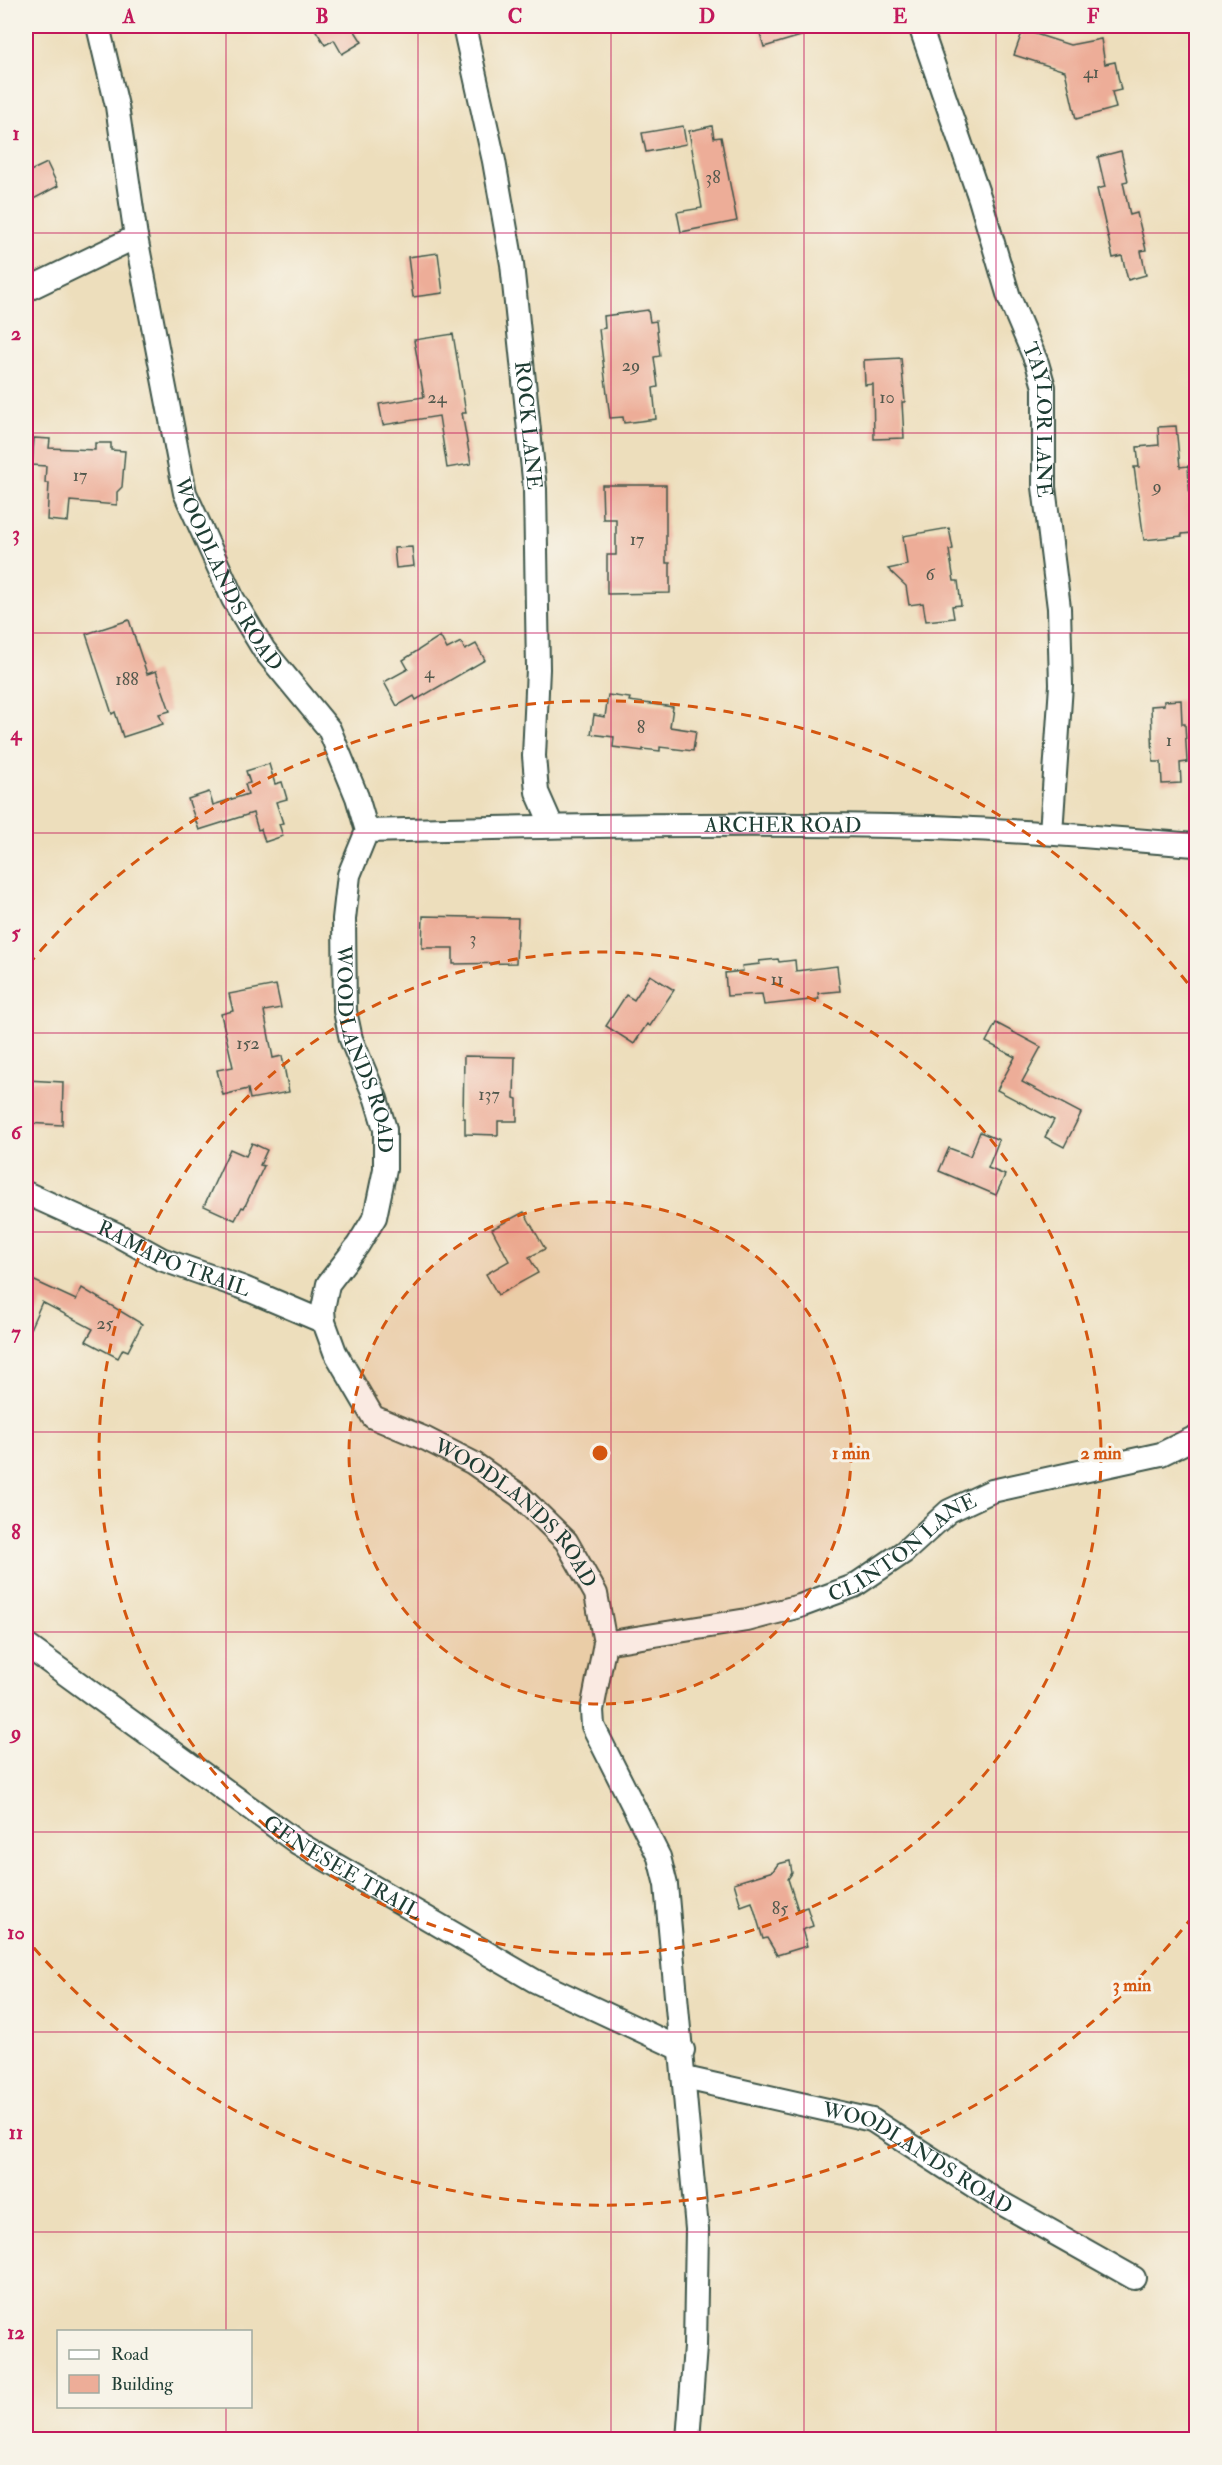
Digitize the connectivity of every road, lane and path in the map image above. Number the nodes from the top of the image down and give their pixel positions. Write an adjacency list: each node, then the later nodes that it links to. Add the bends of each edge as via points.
1 (98, 26): 4 (street, WOODLANDS ROAD, via 117,106)
2 (464, 26): 6 (street, ROCK LANE, via 512,264 535,489 538,669 534,756 537,792)
3 (920, 26): 8 (street, TAYLOR LANE, via 1044,387 1044,487 1059,608 1061,685)
4 (136, 237): 5 (street); 7 (street, WOODLANDS ROAD, via 185,493 233,599 264,650 329,729)
5 (26, 290)
6 (552, 826): 7 (street, ARCHER ROAD); 8 (street, ARCHER ROAD, via 929,827)
7 (368, 831): 11 (street, WOODLANDS ROAD, via 349,875 344,919 345,1011 351,1039 385,1129 385,1169 375,1217 328,1284)
8 (1051, 833): 9 (street, ARCHER ROAD)
9 (1197, 845)
10 (26, 1193): 11 (street, RAMAPO TRAIL, via 161,1259)
11 (324, 1322): 13 (street, WOODLANDS ROAD, via 334,1352 373,1417 473,1463 519,1495 566,1541 596,1594)
12 (1197, 1437): 13 (street, CLINTON LANE, via 1161,1454 992,1491 949,1511 904,1552 854,1586 800,1606 747,1620)
13 (605, 1643): 15 (street, WOODLANDS ROAD, via 592,1726 659,1857 666,1885)
14 (26, 1645): 15 (street, GENESEE TRAIL, via 298,1844 535,1981)
15 (682, 2050): 16 (street, WOODLANDS ROAD)
16 (685, 2078): 17 (street, WOODLANDS ROAD, via 872,2120 994,2199); 18 (street, WOODLANDS ROAD, via 697,2229)
17 (1134, 2278)
18 (688, 2439)

